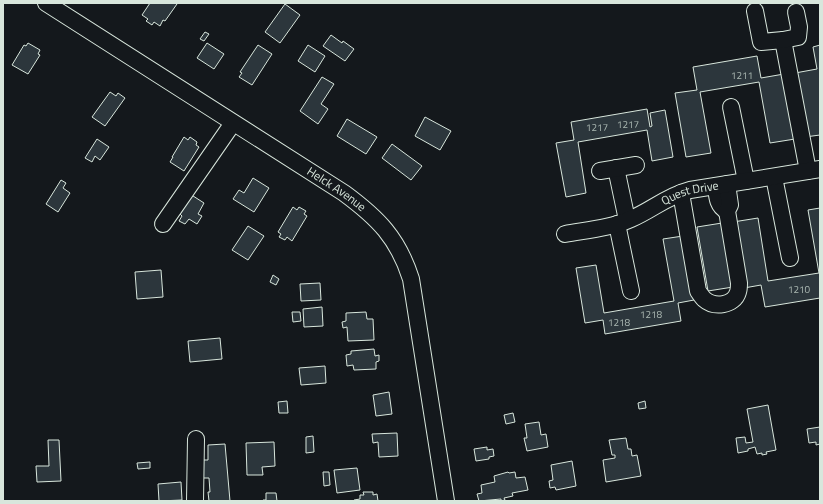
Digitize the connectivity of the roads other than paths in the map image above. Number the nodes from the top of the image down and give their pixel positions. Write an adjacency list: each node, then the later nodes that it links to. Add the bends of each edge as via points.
1 (46, 3): 6 (street, Helck Avenue)
2 (755, 11): 4 (street, via 761,42)
3 (796, 12): 4 (street, via 798,37)
4 (783, 40): 9 (street)
5 (732, 107): 12 (street)
6 (233, 122): 16 (street); 22 (street, Helck Avenue, via 360,205 394,240 411,279)
7 (636, 165): 8 (street)
8 (616, 168): 10 (street); 15 (street)
9 (814, 170): 11 (street, Quest Drive)
10 (600, 171)
11 (774, 176): 12 (street, Quest Drive); 18 (street)
12 (746, 181): 13 (street, Quest Drive)
13 (721, 185): 14 (street, Quest Drive); 14 (street, via 730,205 727,210 739,283 734,300 727,304 711,303 698,291)
14 (681, 193): 15 (street, Quest Drive)
15 (622, 222): 17 (street, Quest Drive); 19 (street)
16 (163, 224)
17 (565, 234)
18 (790, 258)
19 (631, 291)
20 (196, 440): 21 (street)
21 (195, 501)
22 (446, 501)

